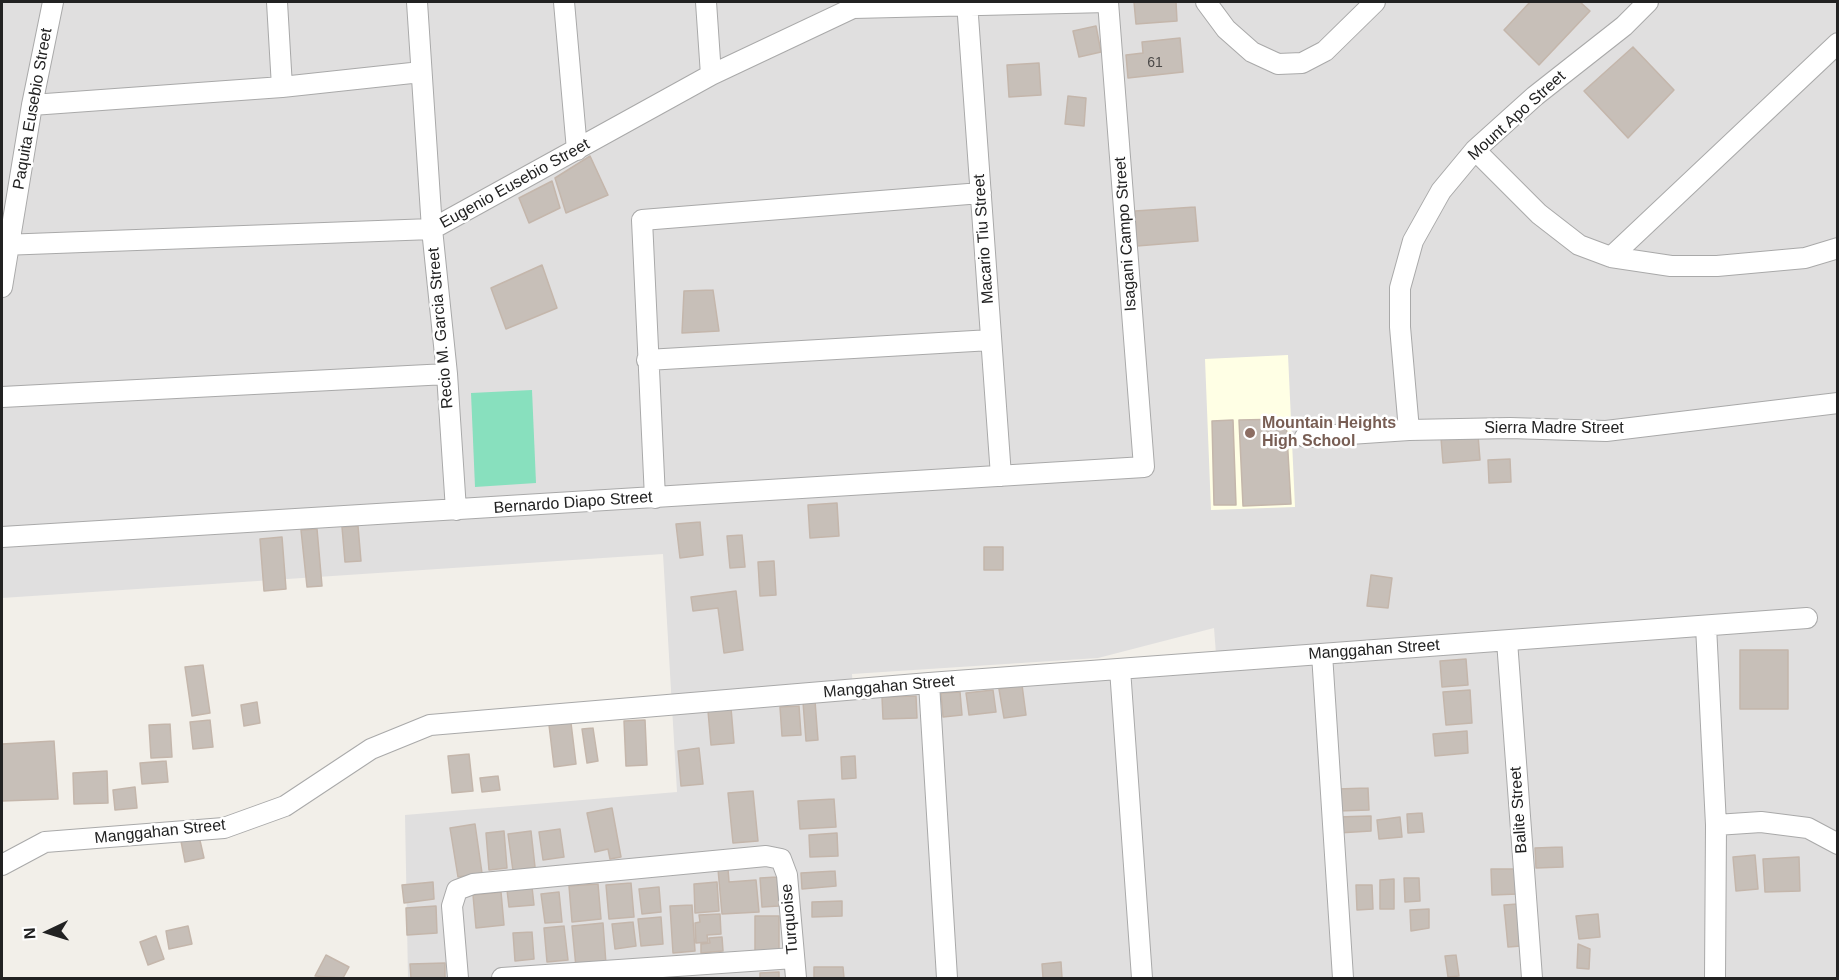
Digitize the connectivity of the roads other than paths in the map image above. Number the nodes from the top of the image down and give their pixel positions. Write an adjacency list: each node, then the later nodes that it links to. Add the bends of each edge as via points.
1 (53, 2): 16 (street, Paquita Eusebio Street)
2 (277, 2): 15 (street)
3 (417, 2): 13 (street, Recio M. Garcia Street)
4 (564, 2): 17 (street)
5 (706, 2): 14 (street)
6 (1108, 2): 11 (street, Eugenio Eusebio Street); 32 (street, Isagani Campo Street)
7 (1206, 2): 8 (street, via 1226,29 1252,52 1278,64 1302,63 1325,51)
8 (1375, 2)
9 (1648, 2): 18 (street, Mount Apo Street)
10 (852, 4): 11 (street, Eugenio Eusebio Street); 14 (street, Eugenio Eusebio Street)
11 (967, 4): 19 (street, Macario Tiu Street)
12 (1838, 43): 23 (street)
13 (421, 72): 15 (street); 20 (street, Recio M. Garcia Street)
14 (711, 75): 17 (street, Eugenio Eusebio Street)
15 (282, 87): 16 (street)
16 (32, 105): 21 (street, Paquita Eusebio Street)
17 (577, 150): 20 (street, Eugenio Eusebio Street)
18 (1476, 150): 23 (street, via 1539,214 1579,245); 30 (street, Mount Apo Street, via 1441,191 1413,242 1400,288)
19 (981, 193): 25 (street, Macario Tiu Street); 26 (street, via 642,220)
20 (432, 229): 21 (street, Eugenio Eusebio Street); 27 (street, Recio M. Garcia Street)
21 (6, 245): 24 (street, Paquita Eusebio Street)
22 (1838, 248): 23 (street, via 1805,258 1717,266 1671,266)
23 (1611, 257)
24 (2, 287)
25 (991, 340): 26 (street); 33 (street, Macario Tiu Street)
26 (647, 360): 34 (street)
27 (447, 374): 28 (street); 35 (street, Recio M. Garcia Street)
28 (2, 397)
29 (1838, 403): 30 (street, Sierra Madre Street, via 1606,431)
30 (1409, 430): 31 (street, Sierra Madre Street)
31 (1305, 437)
32 (1144, 467): 33 (street, Bernardo Diapo Street)
33 (1001, 476): 34 (street, Bernardo Diapo Street)
34 (655, 498): 35 (street, Bernardo Diapo Street)
35 (456, 510): 36 (street, Bernardo Diapo Street)
36 (2, 537)
37 (1807, 618): 38 (street, Manggahan Street)
38 (1706, 626): 39 (street, Manggahan Street); 43 (street)
39 (1507, 641): 40 (street, Manggahan Street); 53 (street, Balite Street)
40 (1323, 654): 41 (street, Manggahan Street); 52 (street)
41 (1120, 669): 42 (street, Manggahan Street); 51 (street)
42 (929, 683): 45 (street, Manggahan Street, via 430,725 371,749 285,806 224,828 45,842); 50 (street)
43 (1716, 825): 44 (street, via 1761,822 1808,828); 54 (street)
44 (1838, 843)
45 (2, 865)
46 (794, 958): 47 (street, Turquoise, via 787,875 782,859 754,857 473,884 457,890 452,906); 48 (street); 49 (street, Turquoise)
47 (458, 978)
48 (502, 978)
49 (796, 978)
50 (947, 978)
51 (1142, 978)
52 (1343, 978)
53 (1532, 978)
54 (1715, 978)

